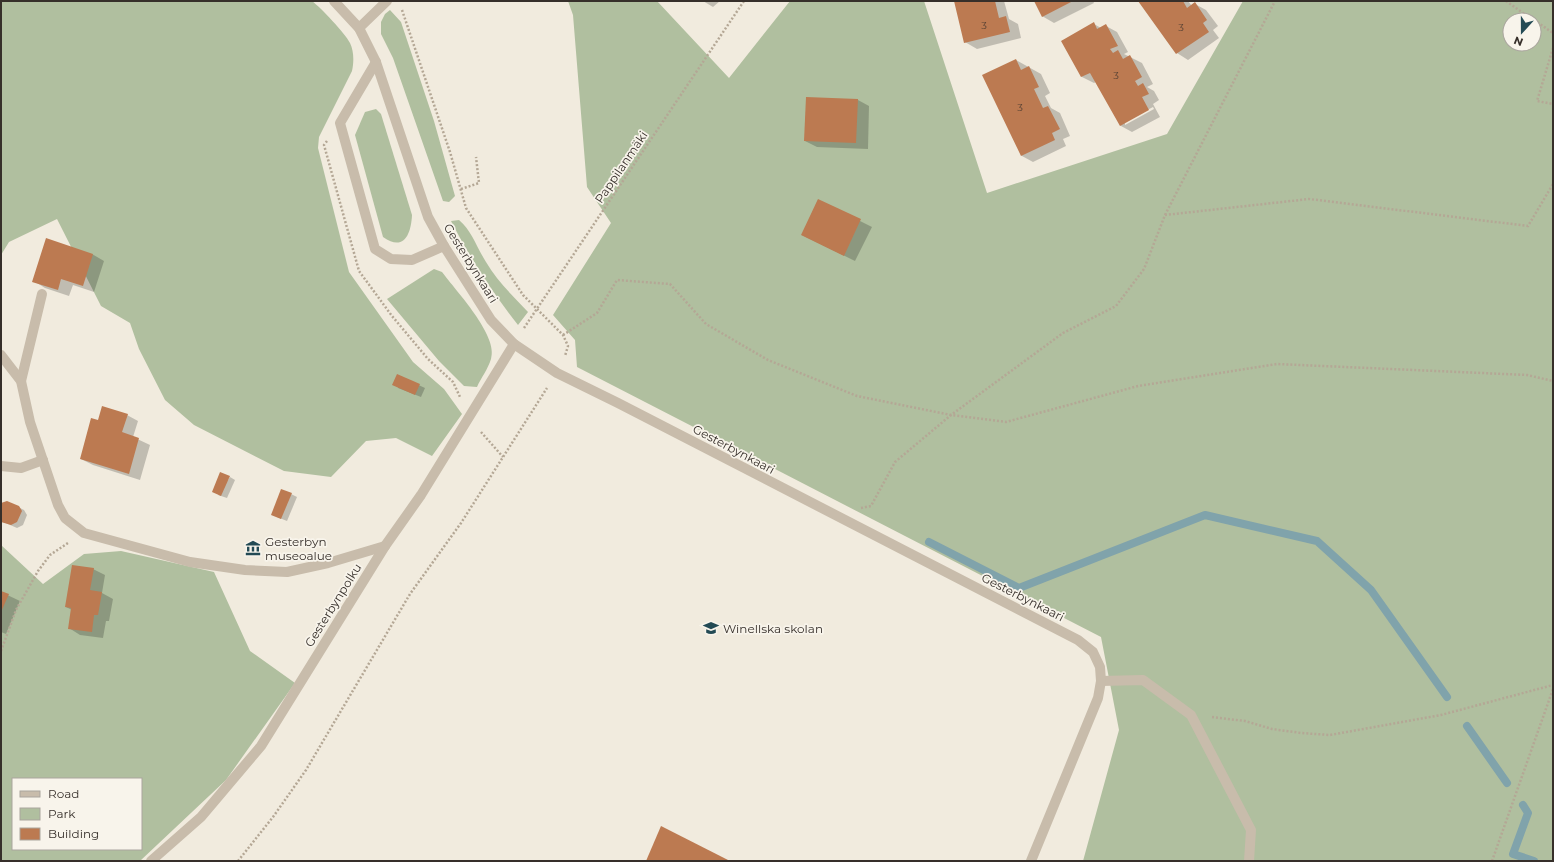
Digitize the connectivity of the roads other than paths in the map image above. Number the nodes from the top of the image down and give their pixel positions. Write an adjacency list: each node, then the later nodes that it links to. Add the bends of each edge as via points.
1 (387, 1): 3 (street)
2 (340, 3): 3 (street, Gesterbynkaari)
3 (359, 28): 4 (street, Gesterbynkaari)
4 (376, 62): 5 (street, Gesterbynkaari, via 428,217); 5 (street, via 340,123 375,249 391,259 412,260)
5 (444, 246): 7 (street, Gesterbynkaari, via 491,320)
6 (42, 294): 9 (street)
7 (514, 344): 12 (street, Gesterbynpolku, via 421,495); 13 (street, Gesterbynkaari, via 557,373 618,402 1078,640 1093,652 1100,667)
8 (1, 355): 9 (street)
9 (21, 381): 10 (street, via 30,422)
10 (43, 460): 11 (street, via 21,468); 12 (street, via 65,518 84,533 190,562 245,570 287,572)
11 (1, 466)
12 (385, 546): 14 (street, Gesterbynpolku, via 261,746 201,817)
13 (1101, 681): 15 (street, Gesterbynkaari, via 1098,698); 16 (street, via 1143,680 1191,715 1251,830)
14 (151, 861)
15 (1031, 861)
16 (1249, 861)

